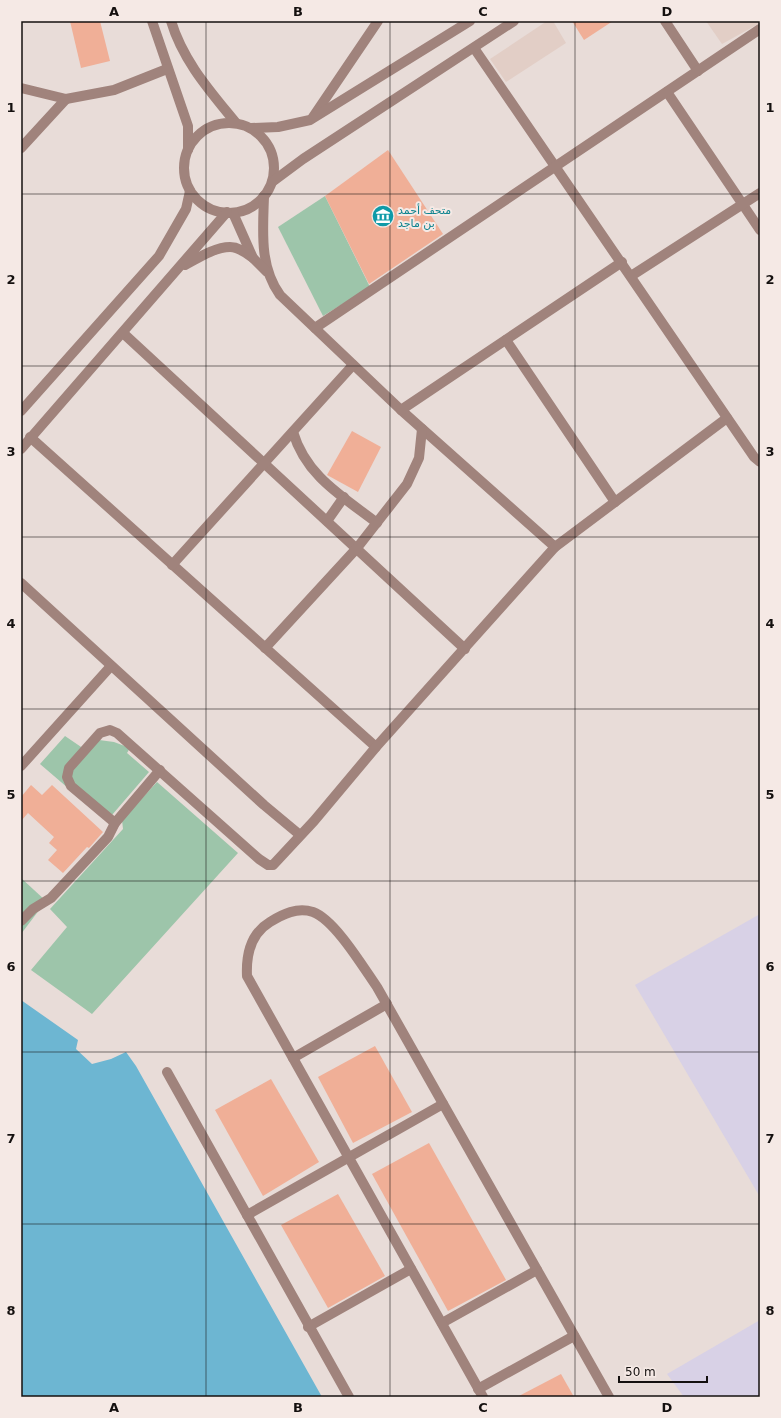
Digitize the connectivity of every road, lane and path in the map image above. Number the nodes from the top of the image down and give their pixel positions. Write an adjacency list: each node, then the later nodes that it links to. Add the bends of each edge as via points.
1 (152, 21): 9 (street)
2 (171, 21): 15 (street, via 188,61 203,84)
3 (378, 21): 14 (street)
4 (470, 21): 14 (street)
5 (514, 21): 8 (street)
6 (665, 21): 10 (street)
7 (760, 28): 10 (street)
8 (474, 48): 19 (street); 20 (street, via 303,159)
9 (167, 69): 13 (street, via 114,90); 18 (street, via 188,126)
10 (698, 71): 12 (street)
11 (21, 88): 13 (street)
12 (667, 92): 19 (street); 24 (street)
13 (66, 99): 17 (street)
14 (310, 120): 16 (street, via 278,127)
15 (236, 123): 16 (street); 18 (street, via 221,123 208,128 196,138)
16 (251, 128): 20 (street, via 263,138 271,151 274,166)
17 (21, 148)
18 (188, 150): 21 (street, via 184,164 185,178)
19 (555, 166): 28 (street); 32 (street)
20 (272, 182): 23 (street)
21 (190, 191): 25 (street, via 208,208); 36 (street, via 186,209 159,256)
22 (760, 193): 24 (street)
23 (264, 196): 25 (street, via 244,210); 30 (street, via 263,241)
24 (742, 205): 26 (street); 31 (street)
25 (230, 212): 27 (street); 29 (street)
26 (760, 230)
27 (253, 258): 29 (street, via 240,249 230,247 214,251); 30 (street)
28 (622, 262): 31 (street); 34 (street)
29 (182, 266): 33 (street)
30 (267, 272): 32 (street, via 280,295)
31 (631, 276): 38 (street)
32 (315, 328): 35 (street)
33 (123, 333): 41 (street); 44 (street)
34 (506, 340): 37 (street); 46 (street)
35 (353, 365): 37 (street); 40 (street)
36 (21, 410)
37 (401, 410): 39 (street)
38 (727, 418): 43 (street); 46 (street)
39 (422, 429): 48 (street, via 419,458 415,469 407,484); 50 (street)
40 (292, 432): 44 (street); 45 (street, via 300,452 313,471)
41 (30, 437): 42 (street); 51 (street)
42 (21, 449)
43 (760, 462)
44 (263, 464): 47 (street); 51 (street)
45 (344, 497): 47 (street); 48 (street)
46 (615, 502): 50 (street)
47 (327, 521): 49 (street)
48 (377, 523): 49 (street)
49 (357, 548): 53 (street); 54 (street)
50 (555, 548): 54 (street)
51 (172, 565): 53 (street)
52 (21, 583): 55 (street)
53 (265, 648): 56 (street)
54 (465, 649): 56 (street)
55 (111, 666): 57 (street); 60 (street)
56 (376, 747): 60 (street)
57 (21, 766)
58 (160, 770): 59 (street); 59 (street, via 117,732 110,730 100,733 69,768 67,777 71,786); 60 (street, via 268,865 273,865)
59 (114, 823): 61 (street, via 108,837 51,898 33,909)
60 (300, 835)
61 (21, 921)
62 (387, 1004): 63 (street); 63 (street, via 341,937 328,922 314,912 290,912 268,923 258,932 251,944 247,958 247,976); 65 (street)
63 (293, 1058): 66 (street)
64 (167, 1072): 67 (street)
65 (443, 1104): 66 (street); 69 (street)
66 (349, 1157): 67 (street); 68 (street)
67 (246, 1215): 71 (street)
68 (411, 1269): 70 (street); 71 (street)
69 (537, 1270): 70 (street); 72 (street)
70 (442, 1323): 73 (street)
71 (308, 1327): 74 (street)
72 (574, 1336): 73 (street); 75 (street)
73 (481, 1393)
74 (349, 1397)
75 (609, 1397)

